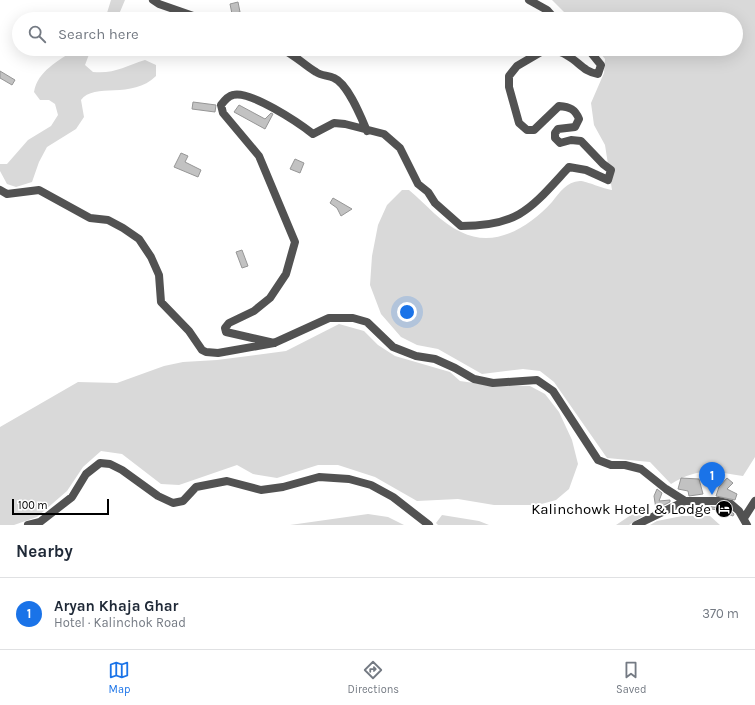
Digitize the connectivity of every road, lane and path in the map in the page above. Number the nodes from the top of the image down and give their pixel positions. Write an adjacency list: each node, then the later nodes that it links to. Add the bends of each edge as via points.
1 (153, 0): 3 (street)
2 (529, 0): 4 (street)
3 (184, 12)
4 (549, 12)
5 (295, 56): 9 (street, via 318,74 334,78 340,83 360,113)
6 (535, 56): 9 (street, via 517,66 509,76 509,86 519,123 527,130 534,130 559,106 570,107 576,111 579,119 575,127 558,129 555,138 560,143 582,141 611,170 608,180 586,170 569,167 532,208 509,220 483,226 461,226 418,184 400,148 392,140 384,134)
7 (570, 56): 8 (street, via 581,67 598,74 601,65)
8 (594, 56)
9 (366, 131): 11 (street, via 334,123 313,134 276,110 238,95 232,95 221,105 223,113 260,156 295,242 286,274 270,298 225,328 226,332)
10 (0, 190): 11 (street, via 7,194 39,190 90,218 108,220 140,239 159,275 161,302 189,331 202,350 218,353)
11 (274, 343): 12 (street, via 329,318 352,318 367,322 394,348 434,359 474,379 493,383 537,380 553,391 598,460 611,465 625,464 642,469)
12 (685, 501): 14 (street, via 718,501 731,504); 17 (street)
13 (755, 501): 14 (street)
14 (746, 522)
15 (28, 525): 16 (street, via 40,522 72,497 86,474 100,463 110,464 122,470 158,496 173,503 183,501 196,487 227,481 261,490 319,477 348,479 371,485 393,497)
16 (429, 525)
17 (636, 525)

